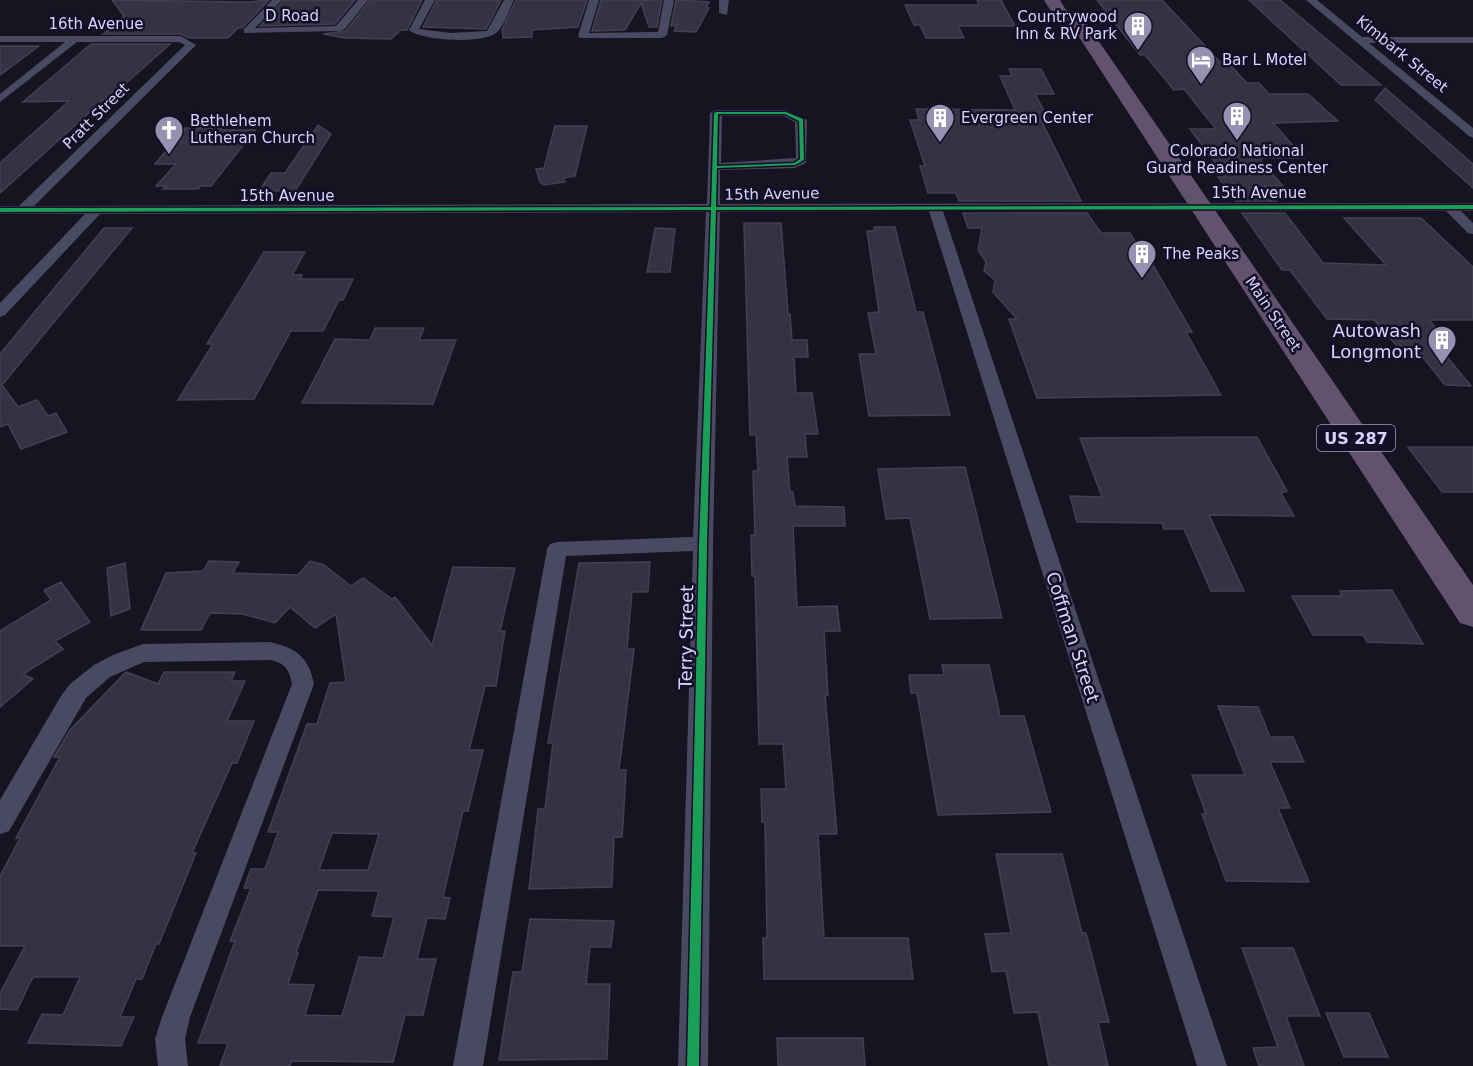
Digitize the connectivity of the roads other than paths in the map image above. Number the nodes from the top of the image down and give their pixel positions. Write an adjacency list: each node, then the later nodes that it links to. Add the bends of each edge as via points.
1 (277, 0): 2 (street, D Road, via 248,31 328,31 342,27)
2 (363, 0)
3 (430, 0): 4 (street, via 414,30 430,35 473,35 494,30)
4 (508, 0)
5 (594, 0): 6 (street, via 583,36 662,35)
6 (669, 0)
7 (724, 0): 11 (street)
8 (1052, 0): 10 (highway, Main Street / US 287, via 1060,13)
9 (1311, 0): 14 (street, Kimbark Street)
10 (1072, 8): 20 (highway, Main Street / US 287)
11 (724, 13)
12 (0, 39): 13 (street, 16th Avenue)
13 (75, 39): 16 (street, 16th Avenue, via 181,39); 17 (street)
14 (1359, 40): 15 (street); 18 (street, Kimbark Street)
15 (1473, 40)
16 (191, 45): 26 (street, Pratt Street)
17 (0, 99)
18 (1473, 134)
19 (715, 167): 19 (street, Terry Street, via 717,113 778,112 801,120 802,160 795,164); 23 (street, Terry Street)
20 (1200, 206): 21 (street, 15th Avenue); 24 (street, 15th Avenue); 31 (highway, Main Street / US 287)
21 (1449, 207): 22 (street, 15th Avenue); 28 (street)
22 (1473, 207)
23 (714, 208): 24 (street, 15th Avenue); 27 (street, 15th Avenue); 30 (street, Terry Street)
24 (935, 208): 36 (street, Coffman Street)
25 (0, 210): 26 (street, 15th Avenue)
26 (22, 210): 27 (street, 15th Avenue)
27 (96, 210): 29 (street)
28 (1473, 230)
29 (0, 312)
30 (703, 544): 34 (street, via 557,549); 35 (street, Terry Street)
31 (1473, 613)
32 (0, 823): 33 (street, via 69,703 102,671 143,653 270,651 295,660 303,684 176,1017 170,1039)
33 (173, 1066)
34 (468, 1066)
35 (693, 1066)
36 (1212, 1066)

